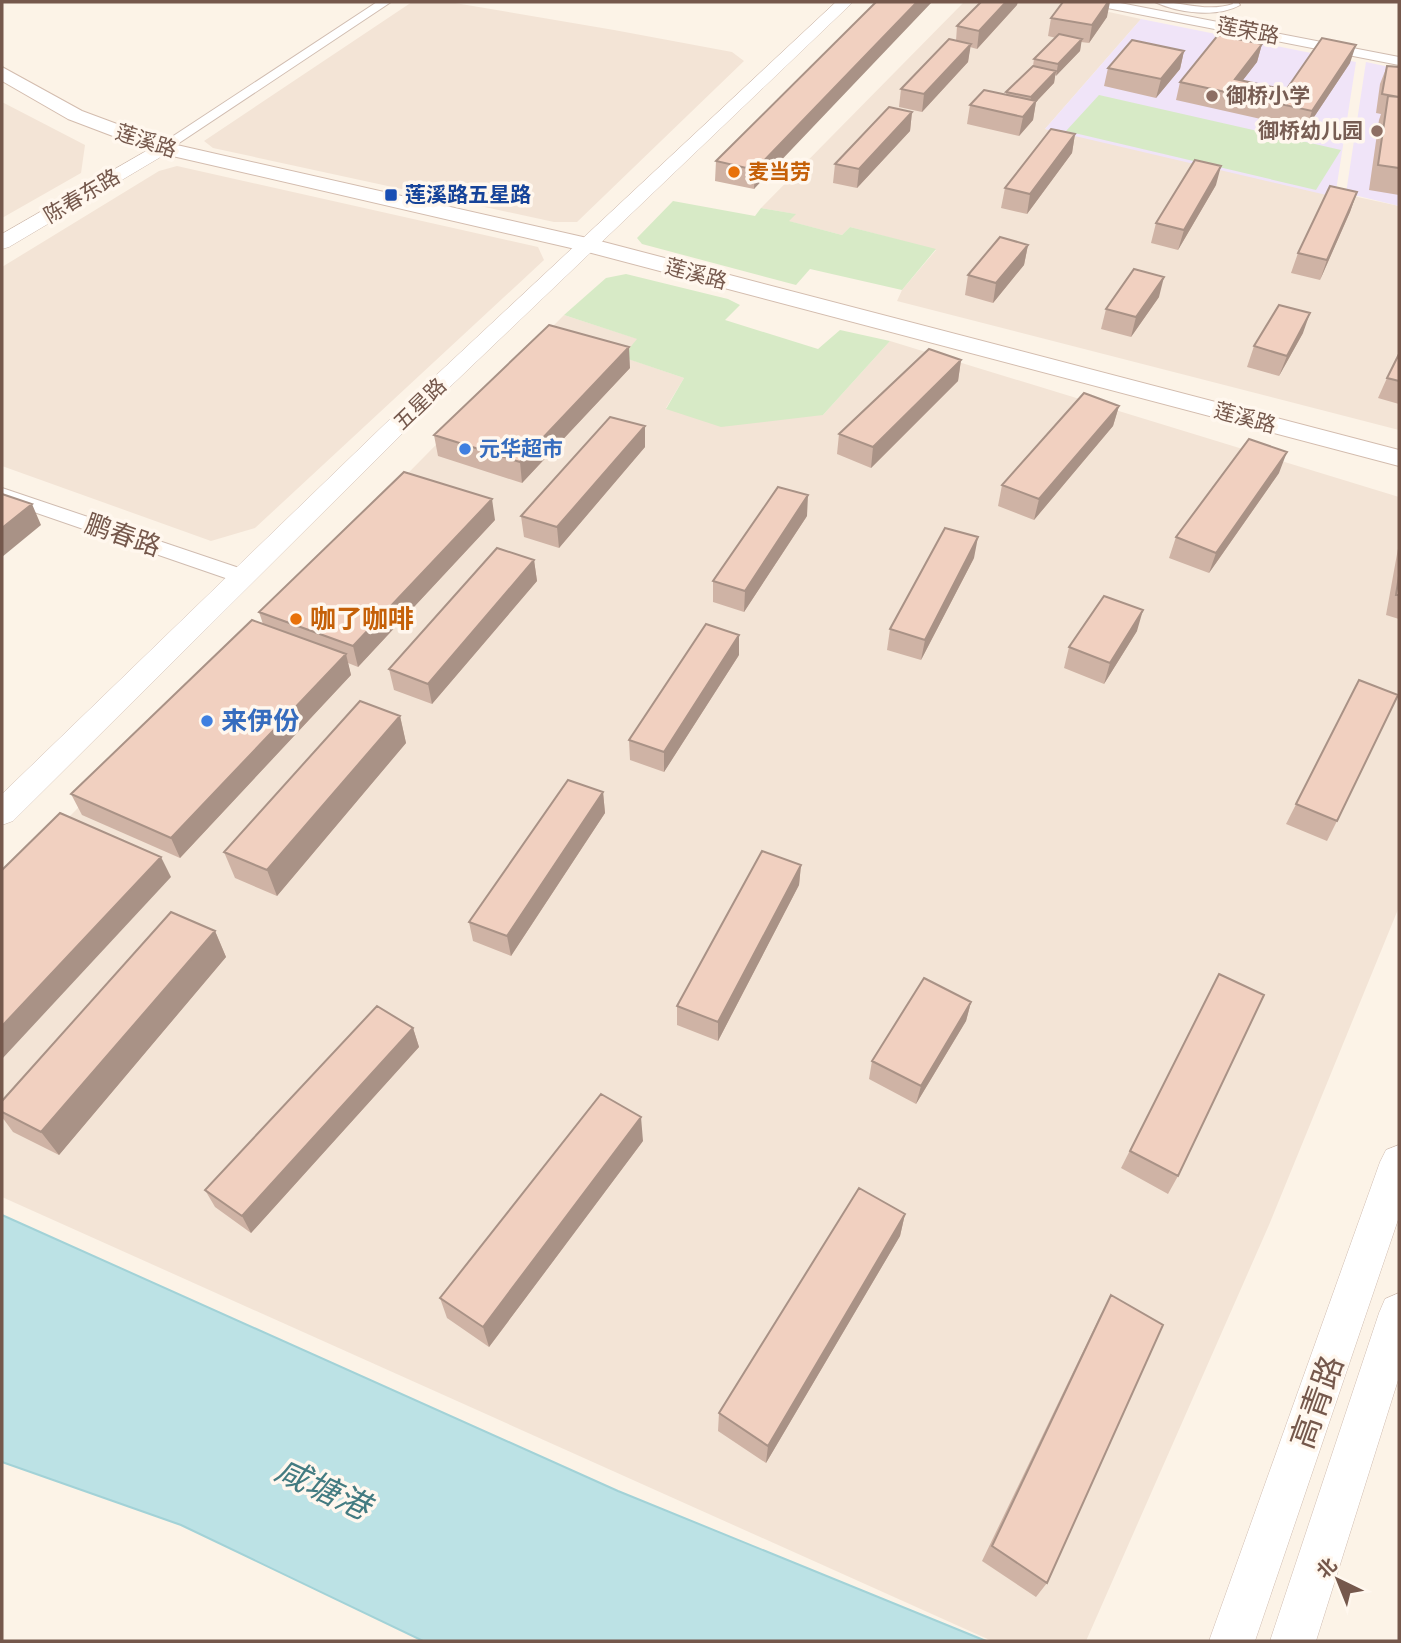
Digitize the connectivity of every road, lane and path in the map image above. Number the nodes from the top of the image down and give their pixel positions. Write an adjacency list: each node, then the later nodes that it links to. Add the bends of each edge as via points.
1 (385, 2): 9 (street)
2 (845, 2): 11 (street, 五星路)
3 (1097, 2): 7 (street, 莲荣路)
4 (1158, 2): 6 (lane)
5 (1235, 2): 6 (lane, via 1237,5 1225,10 1212,11)
6 (1177, 4)
7 (1399, 61)
8 (2, 73): 9 (main road, 莲溪路, via 75,115)
9 (162, 148): 10 (street, 陈春东路); 11 (main road, 莲溪路)
10 (2, 243)
11 (588, 245): 12 (main road, 莲溪路); 14 (street, 五星路)
12 (1399, 458)
13 (2, 494): 14 (street, 鹏春路)
14 (244, 576): 15 (street, 五星路)
15 (2, 813)
16 (1399, 1162): 18 (street, 高青路)
17 (1399, 1312): 19 (street, 高青路)
18 (1232, 1641)
19 (1293, 1641)

